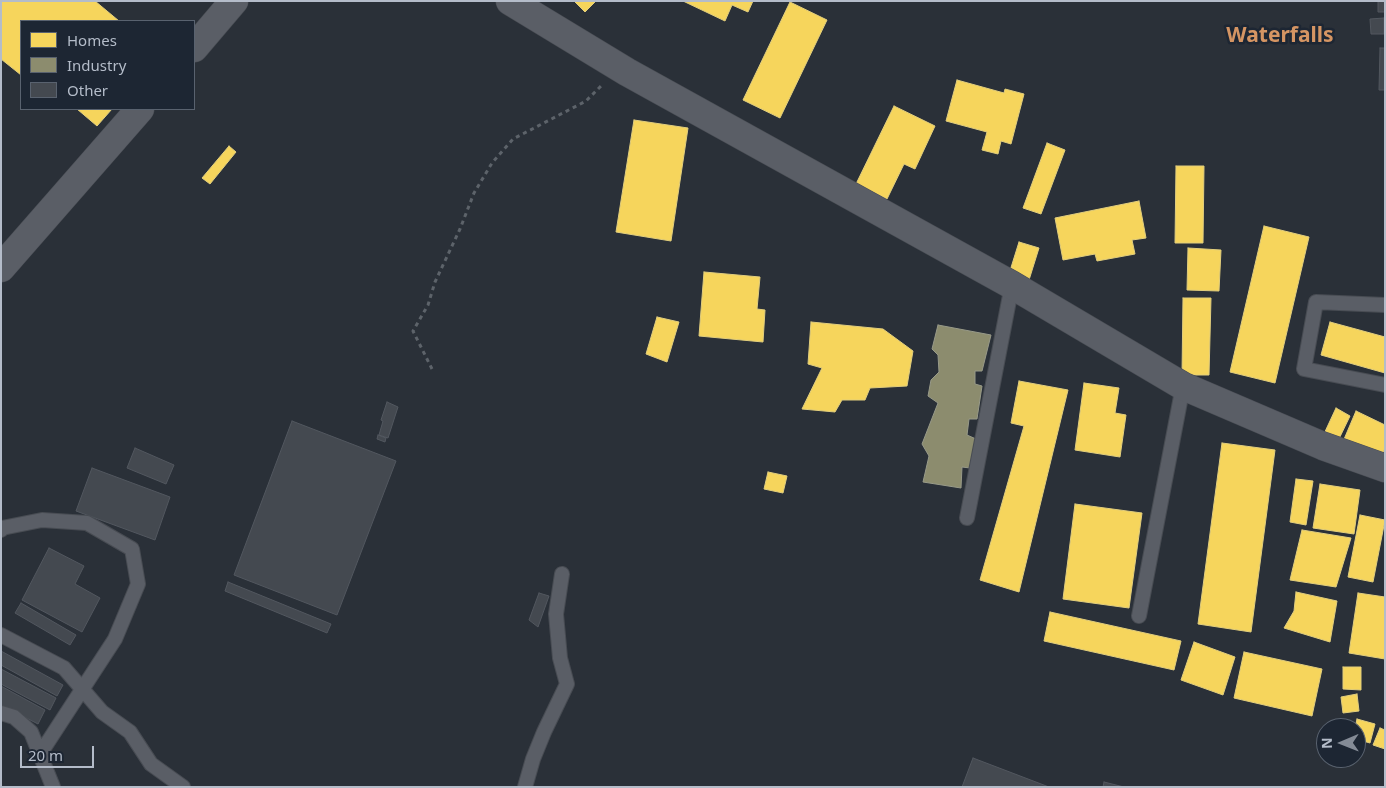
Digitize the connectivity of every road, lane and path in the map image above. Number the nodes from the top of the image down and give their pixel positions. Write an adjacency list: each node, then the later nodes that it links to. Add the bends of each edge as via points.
1 (234, 1): 3 (street)
2 (510, 1): 7 (street, via 627,72)
3 (195, 47)
4 (604, 82): 9 (path, via 586,101 513,139 492,163 474,194 434,282 428,305 413,331)
5 (139, 110): 6 (street)
6 (1, 268)
7 (1012, 285): 11 (street); 13 (lane)
8 (1385, 305): 10 (lane, via 1316,302 1304,369)
9 (432, 369)
10 (1385, 385)
11 (1184, 386): 12 (street, via 1323,446); 16 (lane)
12 (1385, 468)
13 (967, 518)
14 (1, 530): 18 (lane, via 42,520 87,523 132,549 138,584 116,639)
15 (562, 574): 23 (lane, via 556,614 566,684 533,759)
16 (1139, 616)
17 (1, 635): 18 (lane, via 64,668)
18 (82, 689): 20 (lane); 22 (lane, via 102,712 130,732 151,764)
19 (1, 713): 20 (lane, via 14,717 31,732)
20 (40, 754): 21 (lane)
21 (53, 787)
22 (183, 787)
23 (525, 787)

